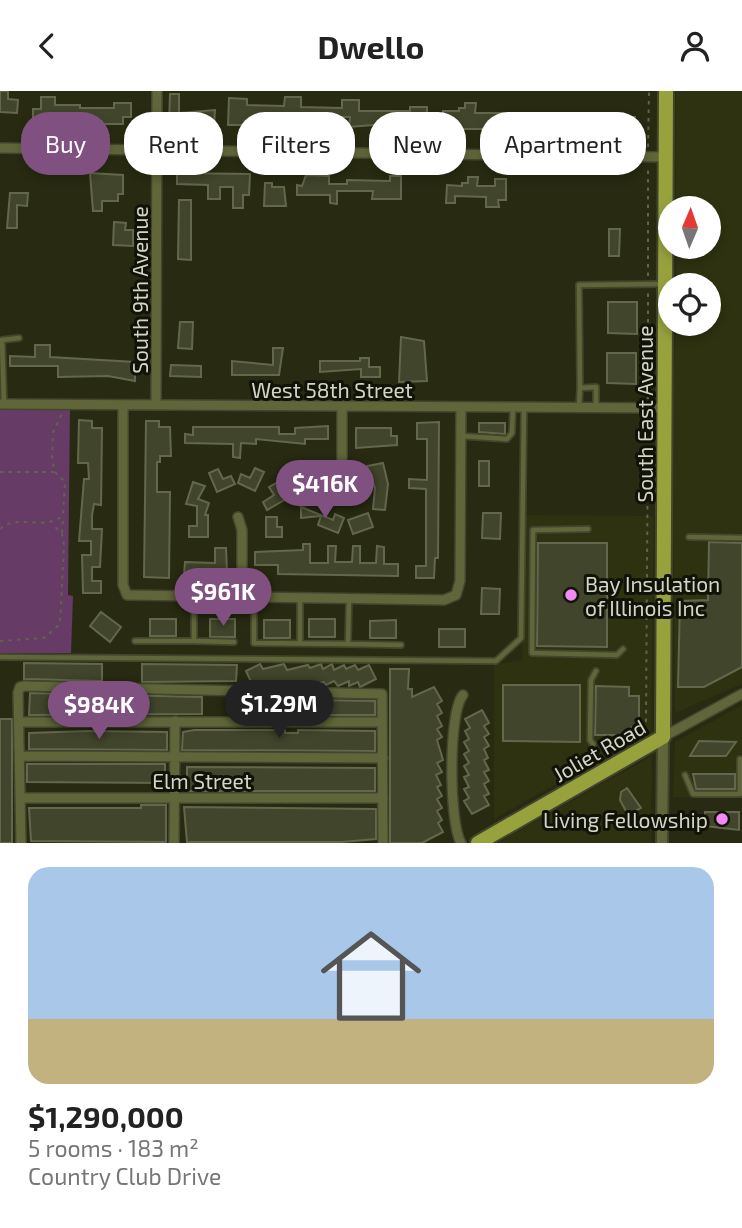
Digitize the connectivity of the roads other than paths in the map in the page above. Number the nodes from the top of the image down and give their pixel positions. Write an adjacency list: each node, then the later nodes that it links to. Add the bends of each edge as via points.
1 (157, 91): 3 (street, South 9th Avenue)
2 (666, 91): 7 (main road, South East Avenue)
3 (157, 112)
4 (0, 148): 5 (street)
5 (124, 149)
6 (223, 150): 7 (street)
7 (666, 157): 9 (main road, South East Avenue)
8 (156, 175): 16 (street, South 9th Avenue)
9 (665, 273)
10 (658, 284): 13 (lane, via 579,285)
11 (665, 336): 23 (main road, South East Avenue)
12 (19, 338): 14 (lane, via 2,340)
13 (580, 387): 21 (lane); 22 (lane, via 596,387)
14 (2, 404): 15 (street, West 58th Street)
15 (123, 405): 16 (street, West 58th Street); 30 (street, via 123,585 127,595)
16 (156, 405): 17 (street, West 58th Street)
17 (342, 406): 18 (street, West 58th Street); 25 (street, via 342,468)
18 (461, 407): 19 (street, West 58th Street); 24 (street)
19 (513, 407): 20 (street, West 58th Street); 24 (lane, via 508,439)
20 (524, 407): 21 (street, West 58th Street); 42 (lane, via 521,638 496,661)
21 (579, 407): 22 (street, West 58th Street)
22 (596, 407): 23 (street, West 58th Street)
23 (665, 408): 49 (main road, South East Avenue)
24 (461, 436): 34 (street, via 460,581 456,595 444,600)
25 (347, 488)
26 (239, 517): 31 (street)
27 (588, 529): 41 (lane, via 533,530 532,653 617,655)
28 (688, 537): 29 (lane)
29 (742, 538)
30 (194, 598): 31 (street); 36 (lane)
31 (242, 599): 32 (street)
32 (254, 599): 33 (street); 38 (lane, via 254,643)
33 (300, 599): 34 (street); 38 (lane)
34 (349, 599): 39 (lane)
35 (135, 641): 36 (lane)
36 (194, 641): 37 (lane)
37 (234, 642)
38 (300, 642): 39 (lane)
39 (348, 645): 40 (lane)
40 (401, 645)
41 (623, 649)
42 (0, 657)
43 (596, 671): 50 (lane, via 591,680)
44 (742, 694): 49 (street, Joliet Road)
45 (463, 695): 62 (street, via 454,714 454,823)
46 (175, 721): 47 (street); 48 (street); 51 (street)
47 (19, 722): 48 (street, via 20,687 382,694); 52 (street)
48 (382, 722): 53 (street)
49 (663, 737): 63 (main road, Joliet Road); 64 (street)
50 (593, 744)
51 (175, 755): 52 (street); 53 (street); 57 (street)
52 (21, 756): 56 (street)
53 (383, 758): 58 (street)
54 (740, 759): 55 (lane, via 740,794 693,794)
55 (685, 775)
56 (21, 798): 57 (street, Elm Street); 59 (street)
57 (175, 798): 58 (street, Elm Street); 60 (street)
58 (383, 798): 61 (street)
59 (21, 843)
60 (174, 843)
61 (383, 843)
62 (461, 843)
63 (479, 843)
64 (662, 843)

